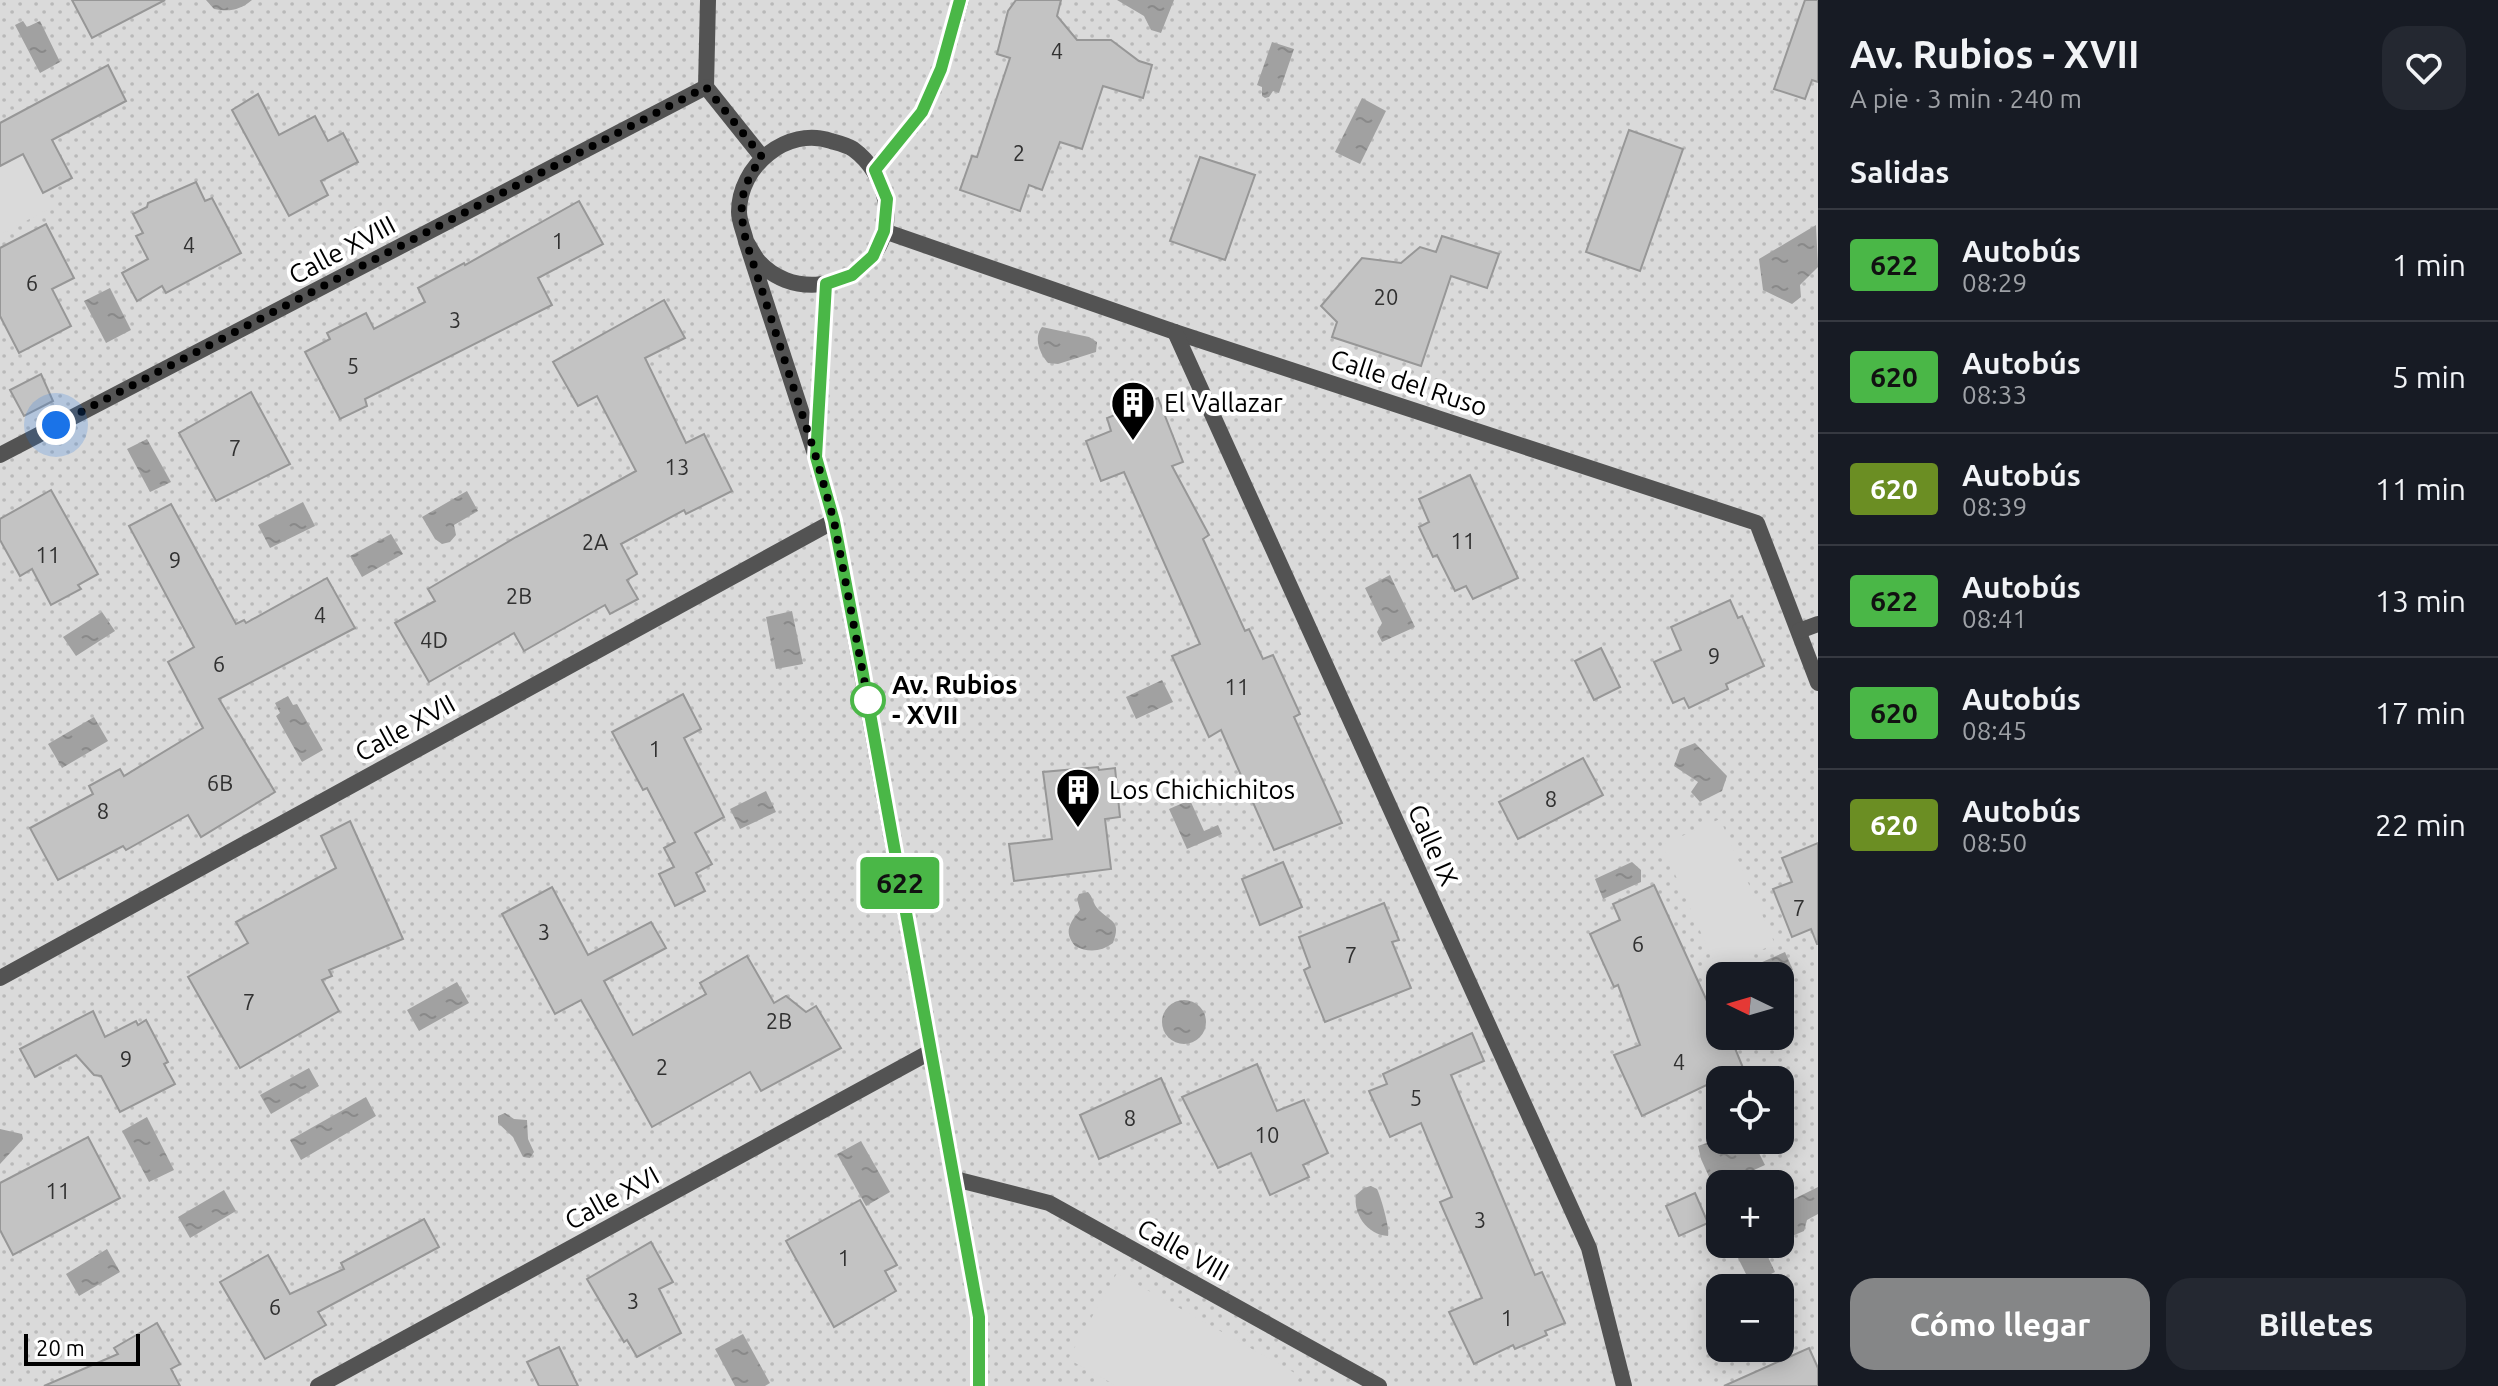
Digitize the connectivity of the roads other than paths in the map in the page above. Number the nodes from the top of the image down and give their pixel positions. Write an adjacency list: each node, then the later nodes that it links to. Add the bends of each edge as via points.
1 (708, 0): 3 (street)
2 (961, 0): 5 (street, via 922,112)
3 (706, 87): 4 (street); 10 (street, Calle XVIII)
4 (762, 157): 5 (street, via 790,141 821,137 852,148); 7 (street, via 745,182 739,212)
5 (875, 170): 6 (street, via 887,199)
6 (884, 231): 8 (street, via 873,256 852,275); 9 (street, Calle del Ruso)
7 (746, 241): 8 (street, via 759,262 778,277 801,285); 11 (street)
8 (826, 284): 11 (street)
9 (1175, 332): 14 (street, Calle del Ruso, via 1757,523); 22 (street, Calle IX, via 1589,1248)
10 (0, 455)
11 (816, 457): 12 (street)
12 (834, 521): 16 (street, Calle XVII); 17 (street)
13 (1818, 624): 14 (street)
14 (1799, 631): 15 (street, Calle del Ruso)
15 (1818, 683)
16 (0, 978)
17 (930, 1052): 18 (street); 19 (street, Calle XVI)
18 (955, 1179): 20 (street, via 979,1317); 21 (street, Calle VIII, via 1049,1203)
19 (326, 1384)
20 (979, 1386)
21 (1379, 1386)
22 (1624, 1386)

